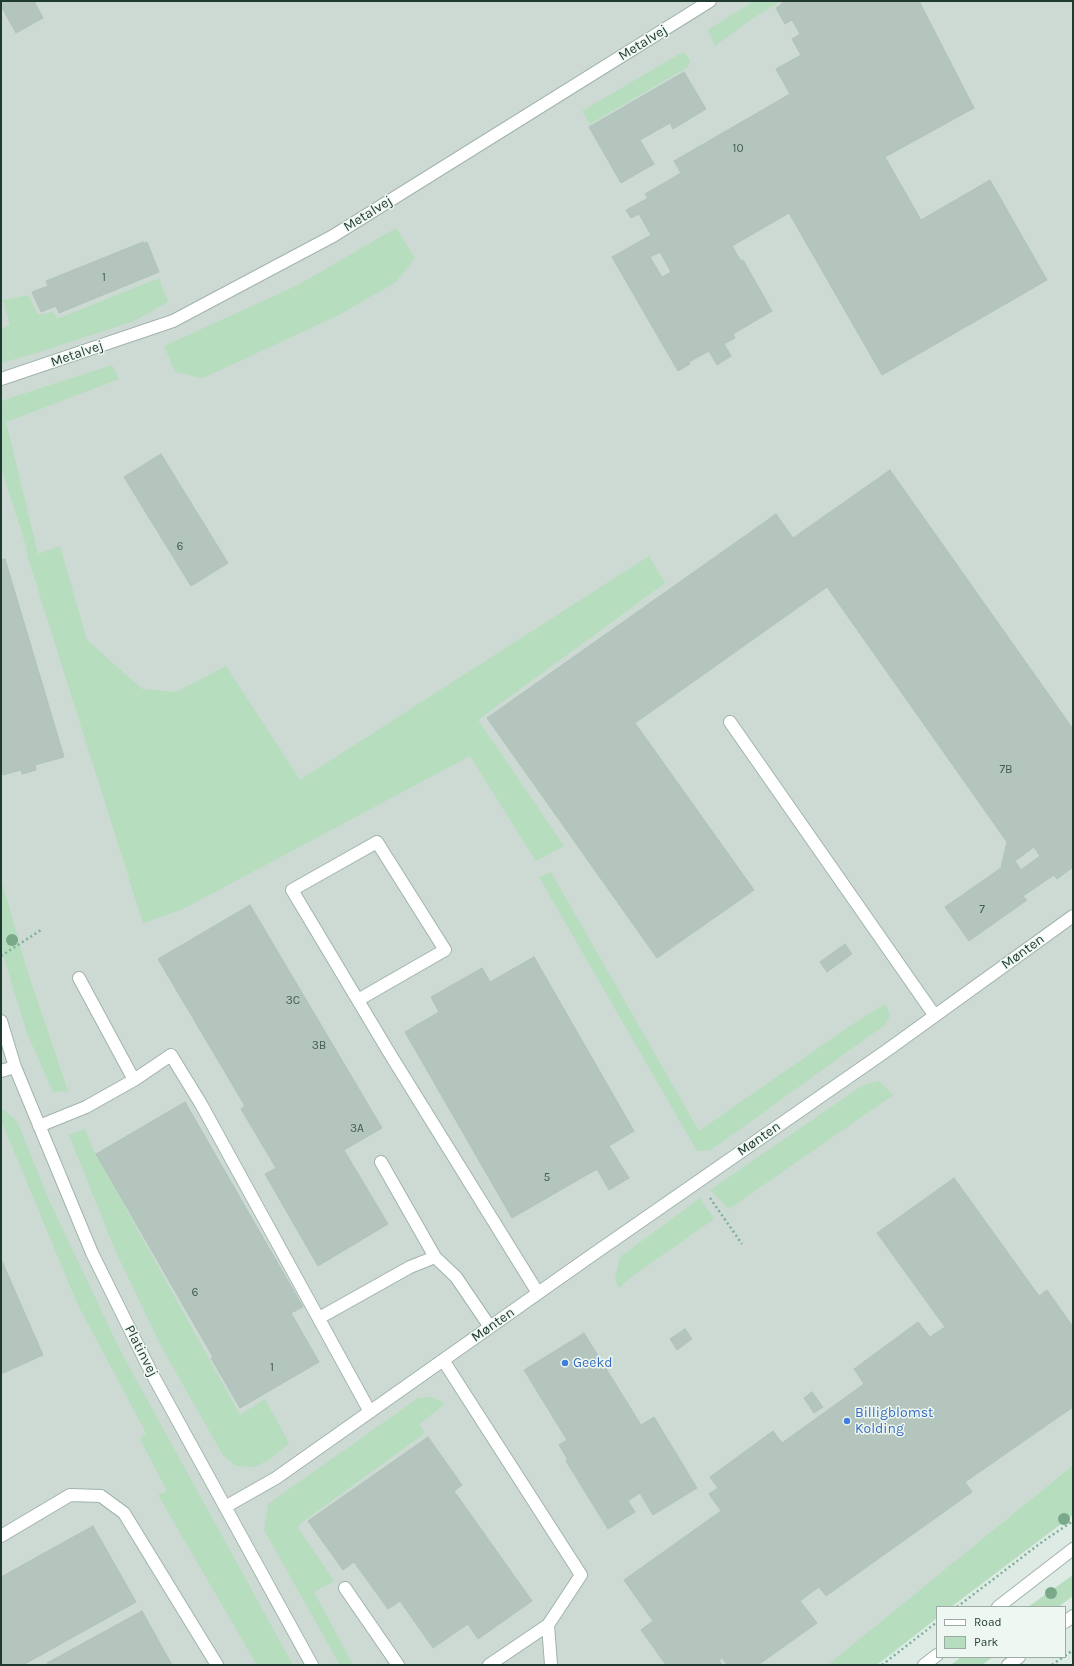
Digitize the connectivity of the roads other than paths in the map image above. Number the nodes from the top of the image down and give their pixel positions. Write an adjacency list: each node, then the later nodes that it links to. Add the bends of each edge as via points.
1 (710, 1): 2 (street, Metalvej, via 332,236 173,321)
2 (1, 379)
3 (730, 722): 7 (street)
4 (1073, 916): 7 (street, Mønten)
5 (79, 978): 11 (street)
6 (358, 1000): 6 (street, via 292,890 377,842 445,950); 15 (street)
7 (935, 1016): 15 (street, Mønten)
8 (1, 1021): 9 (street, Platinvej)
9 (15, 1067): 10 (street); 12 (street, Platinvej)
10 (1, 1071)
11 (134, 1080): 12 (street, via 86,1107); 16 (street, via 171,1055 201,1104)
12 (40, 1126): 20 (street, Platinvej, via 96,1260 151,1372)
13 (381, 1162): 14 (street)
14 (436, 1257): 16 (street, via 410,1267); 17 (street, via 456,1277)
15 (538, 1293): 17 (street, Mønten)
16 (319, 1318): 19 (street)
17 (490, 1327): 18 (street, Mønten)
18 (444, 1360): 19 (street, Mønten); 25 (street, via 581,1575)
19 (370, 1412): 20 (street, Mønten, via 276,1478)
20 (225, 1506): 29 (street, Platinvej)
21 (1, 1536): 28 (street, via 70,1495 101,1496 124,1514)
22 (1073, 1549): 24 (street)
23 (345, 1588): 30 (street)
24 (999, 1606)
25 (548, 1625): 31 (street); 32 (street)
26 (936, 1656): 33 (street)
27 (1018, 1658): 34 (street)
28 (217, 1665)
29 (312, 1665)
30 (398, 1665)
31 (489, 1665)
32 (551, 1665)
33 (924, 1665)
34 (1008, 1665)

